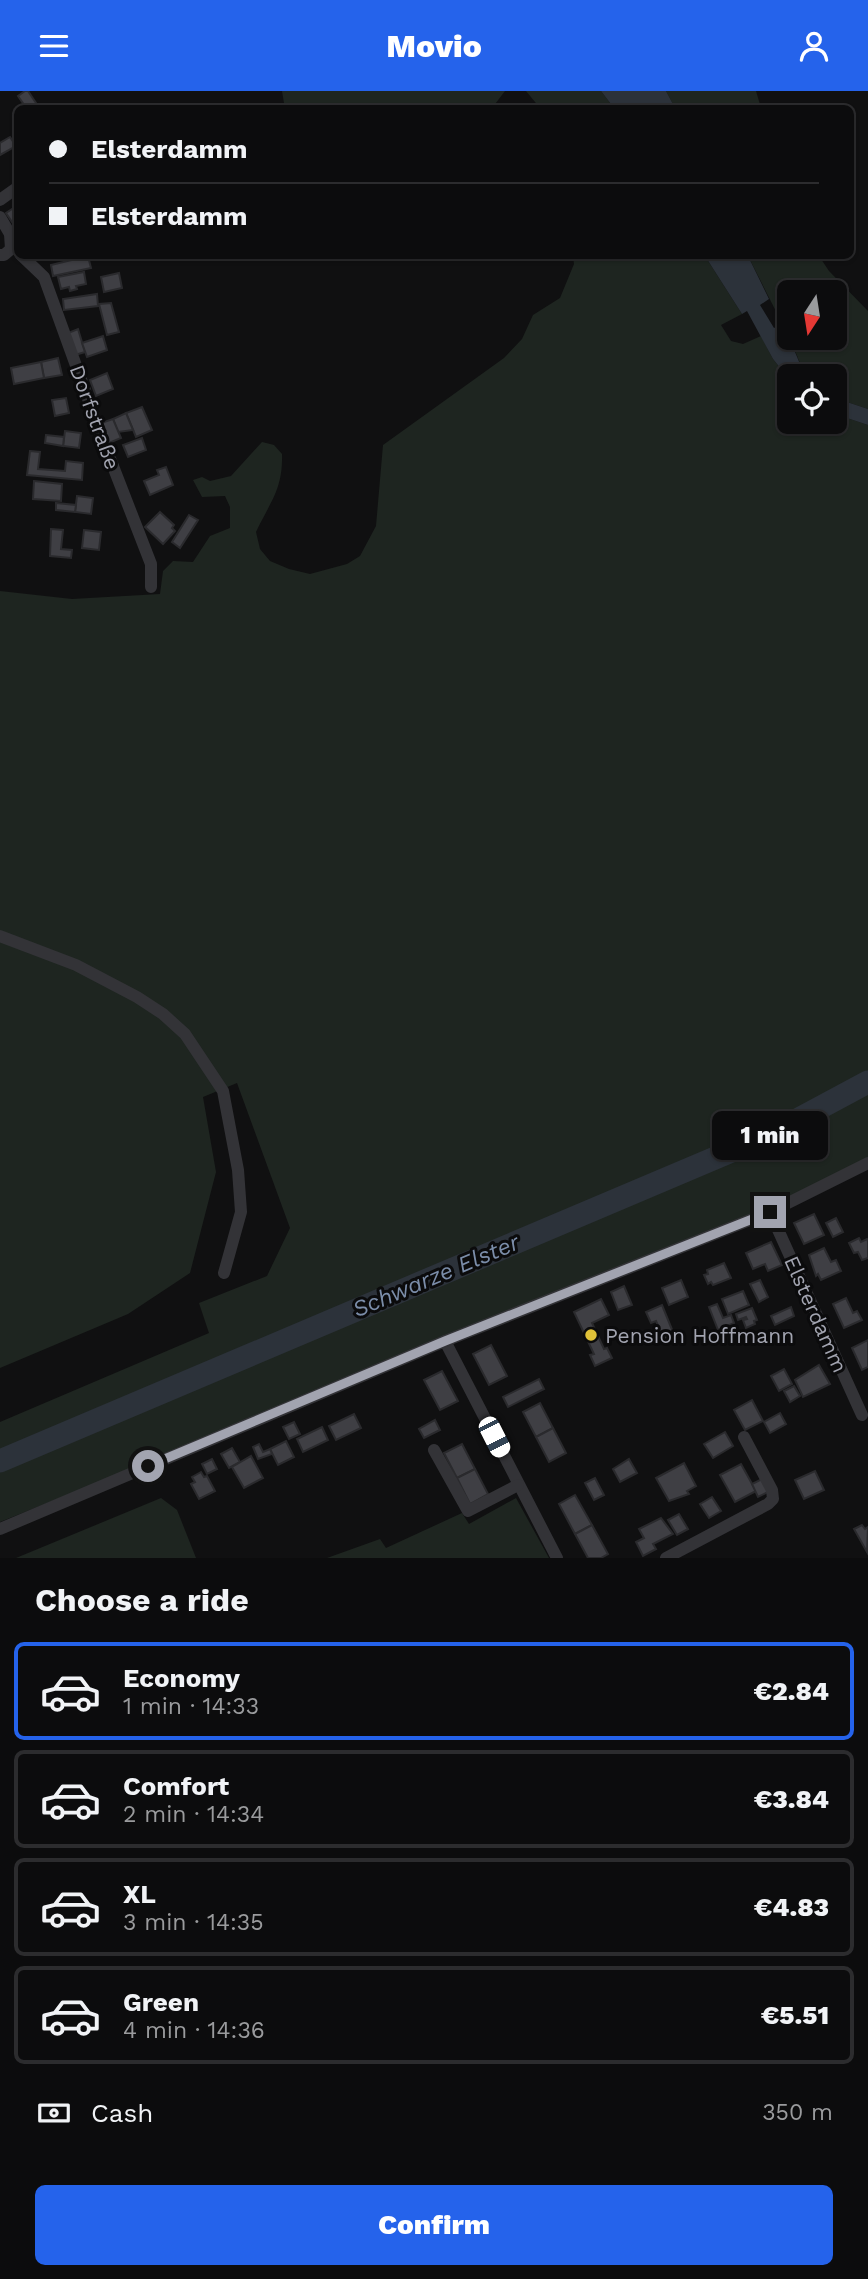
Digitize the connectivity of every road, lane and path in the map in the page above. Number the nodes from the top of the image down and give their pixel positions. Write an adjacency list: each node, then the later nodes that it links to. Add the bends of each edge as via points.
1 (0, 217): 2 (street, via 10,234)
2 (10, 251)
3 (20, 259): 4 (street, Dorfstraße, via 44,277 151,564)
4 (151, 587)
5 (0, 936): 8 (street, via 76,965 137,997 186,1034 223,1091 238,1170 242,1212)
6 (868, 1163): 7 (street)
7 (770, 1212): 9 (street); 10 (street, Elsterdamm)
8 (225, 1273)
9 (445, 1341): 13 (street); 14 (street)
10 (862, 1415)
11 (744, 1437): 16 (street, via 773,1499)
12 (434, 1450): 13 (street, via 468,1511)
13 (518, 1485): 15 (street)
14 (0, 1529)
15 (557, 1558)
16 (666, 1558)

